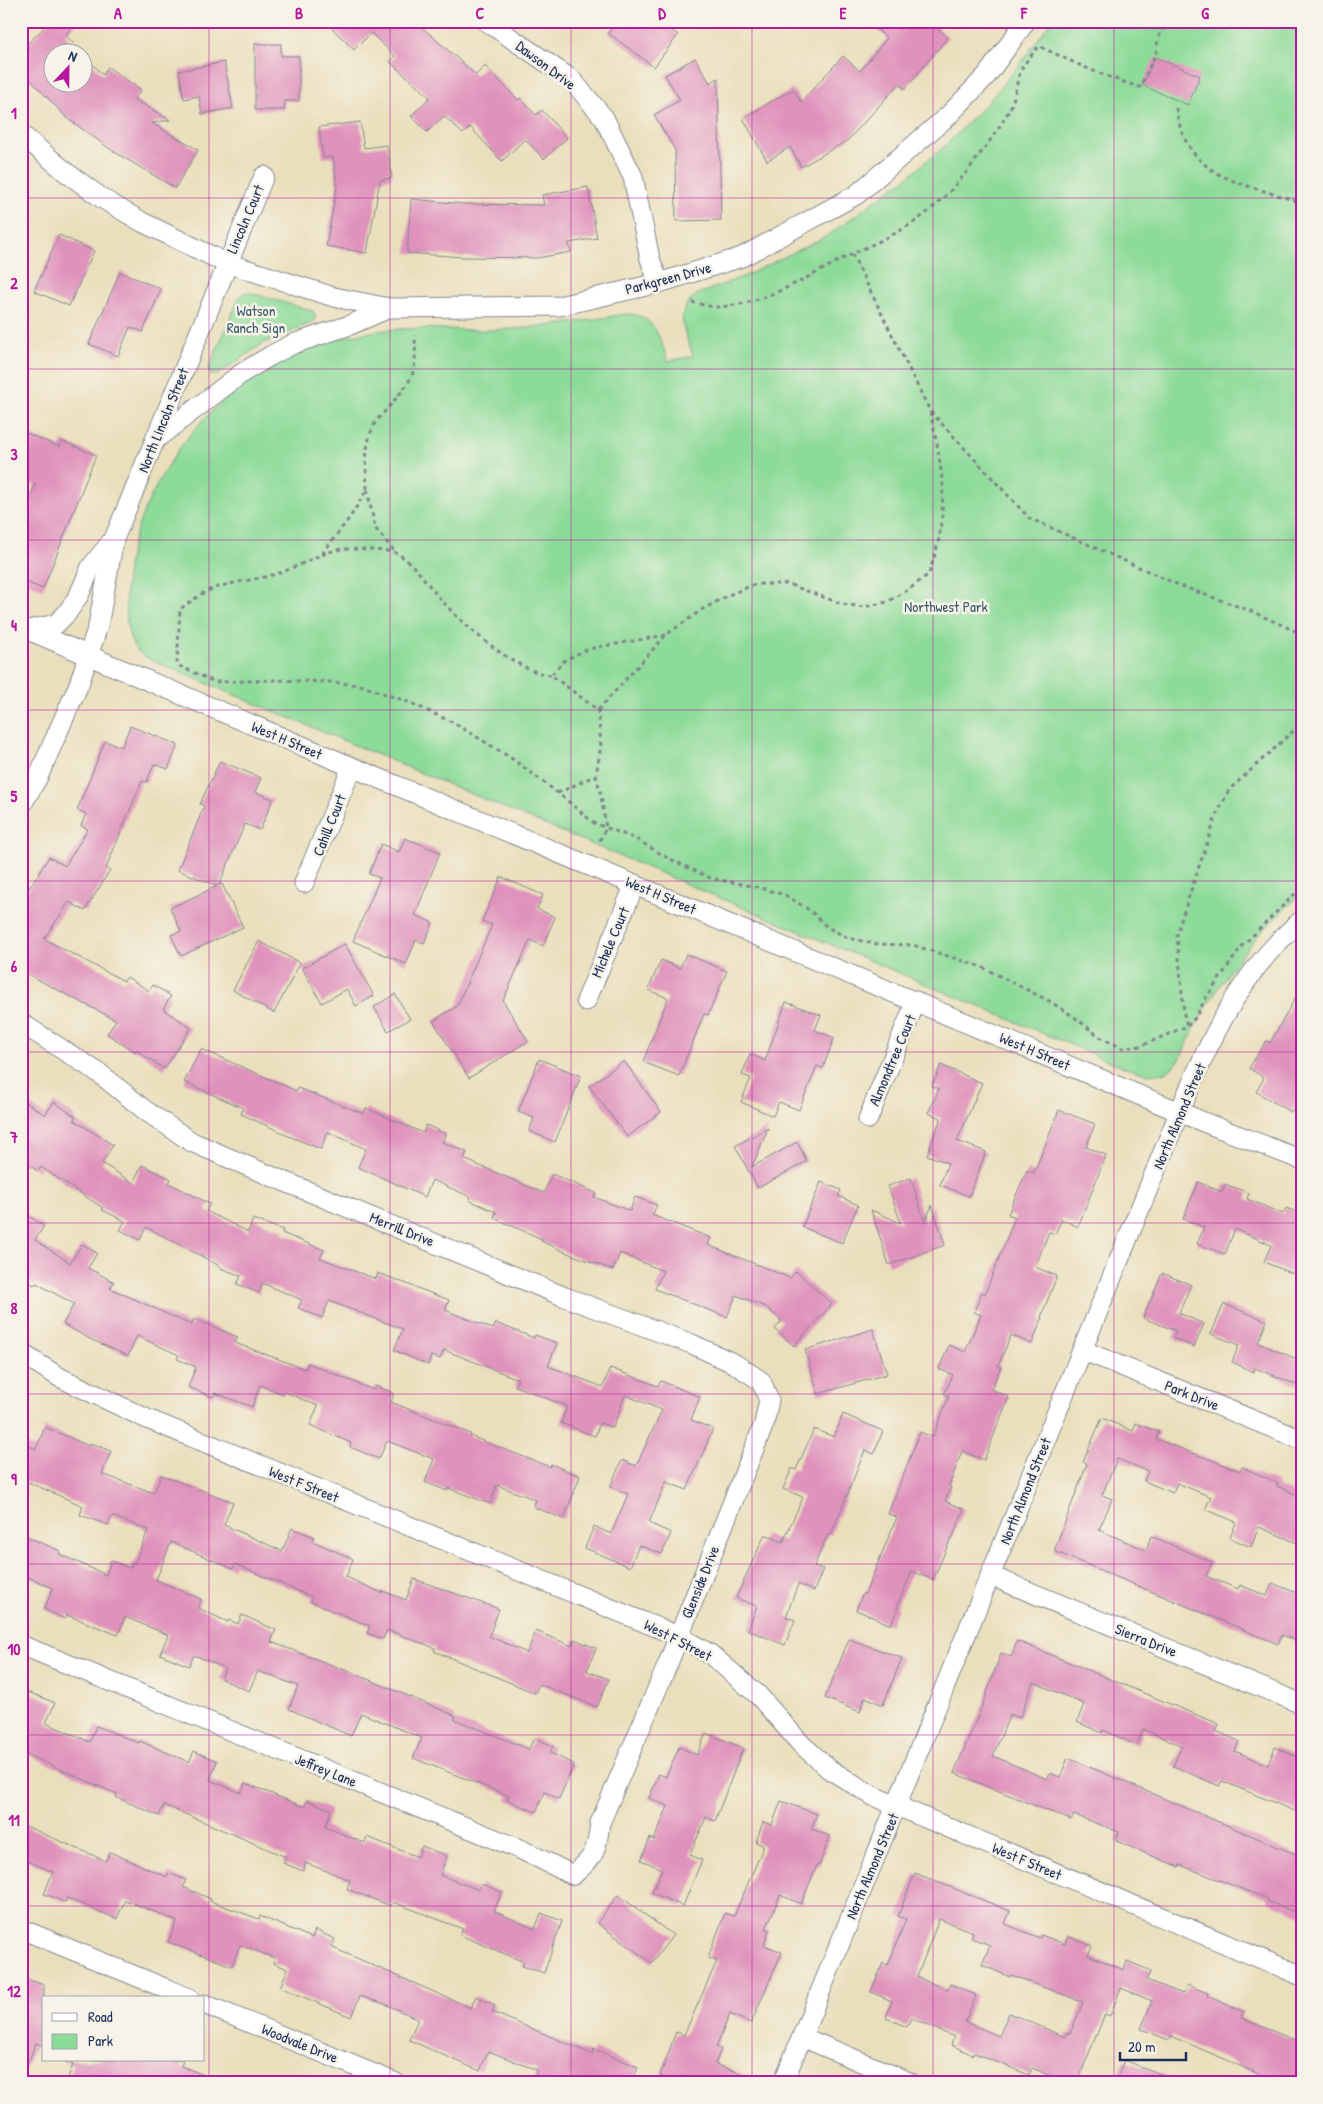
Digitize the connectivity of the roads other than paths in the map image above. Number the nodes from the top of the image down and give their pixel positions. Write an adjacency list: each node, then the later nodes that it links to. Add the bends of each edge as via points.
1 (486, 21): 6 (street, Dawson Drive, via 571,79 604,118 633,177 650,259)
2 (1026, 21): 6 (street, Parkgreen Drive, via 988,75 949,115 856,194 742,257)
3 (21, 134): 5 (street, via 104,199 142,222)
4 (264, 176): 5 (street, Lincoln Court)
5 (226, 263): 7 (street, Parkgreen Drive, via 334,297); 8 (street, North Lincoln Street)
6 (659, 283): 7 (street, Parkgreen Drive, via 559,306)
7 (389, 308): 8 (street, via 293,344 270,356 242,373)
8 (155, 439): 9 (street, North Lincoln Street)
9 (114, 539): 10 (street, via 91,567 67,614 56,624); 11 (street, North Lincoln Street)
10 (25, 628): 11 (street, West H Street)
11 (90, 656): 12 (street, West H Street); 13 (street, North Lincoln Street, via 42,768)
12 (352, 767): 14 (street, Cahill Court); 15 (street, West H Street)
13 (21, 806)
14 (304, 884)
15 (635, 884): 17 (street, Michele Court); 18 (street, West H Street)
16 (1302, 920): 20 (street, North Almond Street, via 1289,930 1240,989 1213,1038)
17 (586, 1001)
18 (916, 1001): 20 (street, West H Street); 21 (street, Almondtree Court)
19 (21, 1022): 25 (street, Merrill Drive, via 99,1073 146,1111 192,1142 564,1297 692,1344 735,1364 761,1381 769,1400)
20 (1180, 1112): 22 (street, West H Street); 23 (street, North Almond Street)
21 (868, 1119)
22 (1302, 1160)
23 (1082, 1350): 26 (street, Park Drive); 27 (street, North Almond Street)
24 (21, 1352): 28 (street, West F Street, via 59,1377 145,1418)
25 (764, 1424): 28 (street, Glenside Drive)
26 (1302, 1440)
27 (991, 1576): 30 (street, Sierra Drive); 31 (street, North Almond Street)
28 (678, 1636): 31 (street, West F Street, via 710,1654 743,1681 801,1744 829,1769 865,1792); 32 (street, Glenside Drive)
29 (21, 1645): 32 (street, Jeffrey Lane, via 522,1850 574,1875 589,1862 597,1846)
30 (1302, 1704)
31 (897, 1806): 34 (street, West F Street); 37 (street, North Almond Street)
32 (600, 1823)
33 (21, 1929): 35 (street)
34 (1302, 1976)
35 (183, 1996)
36 (205, 2004): 38 (street, Woodvale Drive)
37 (802, 2037): 39 (street, North Almond Street); 40 (street)
38 (396, 2083)
39 (783, 2083)
40 (911, 2083)

